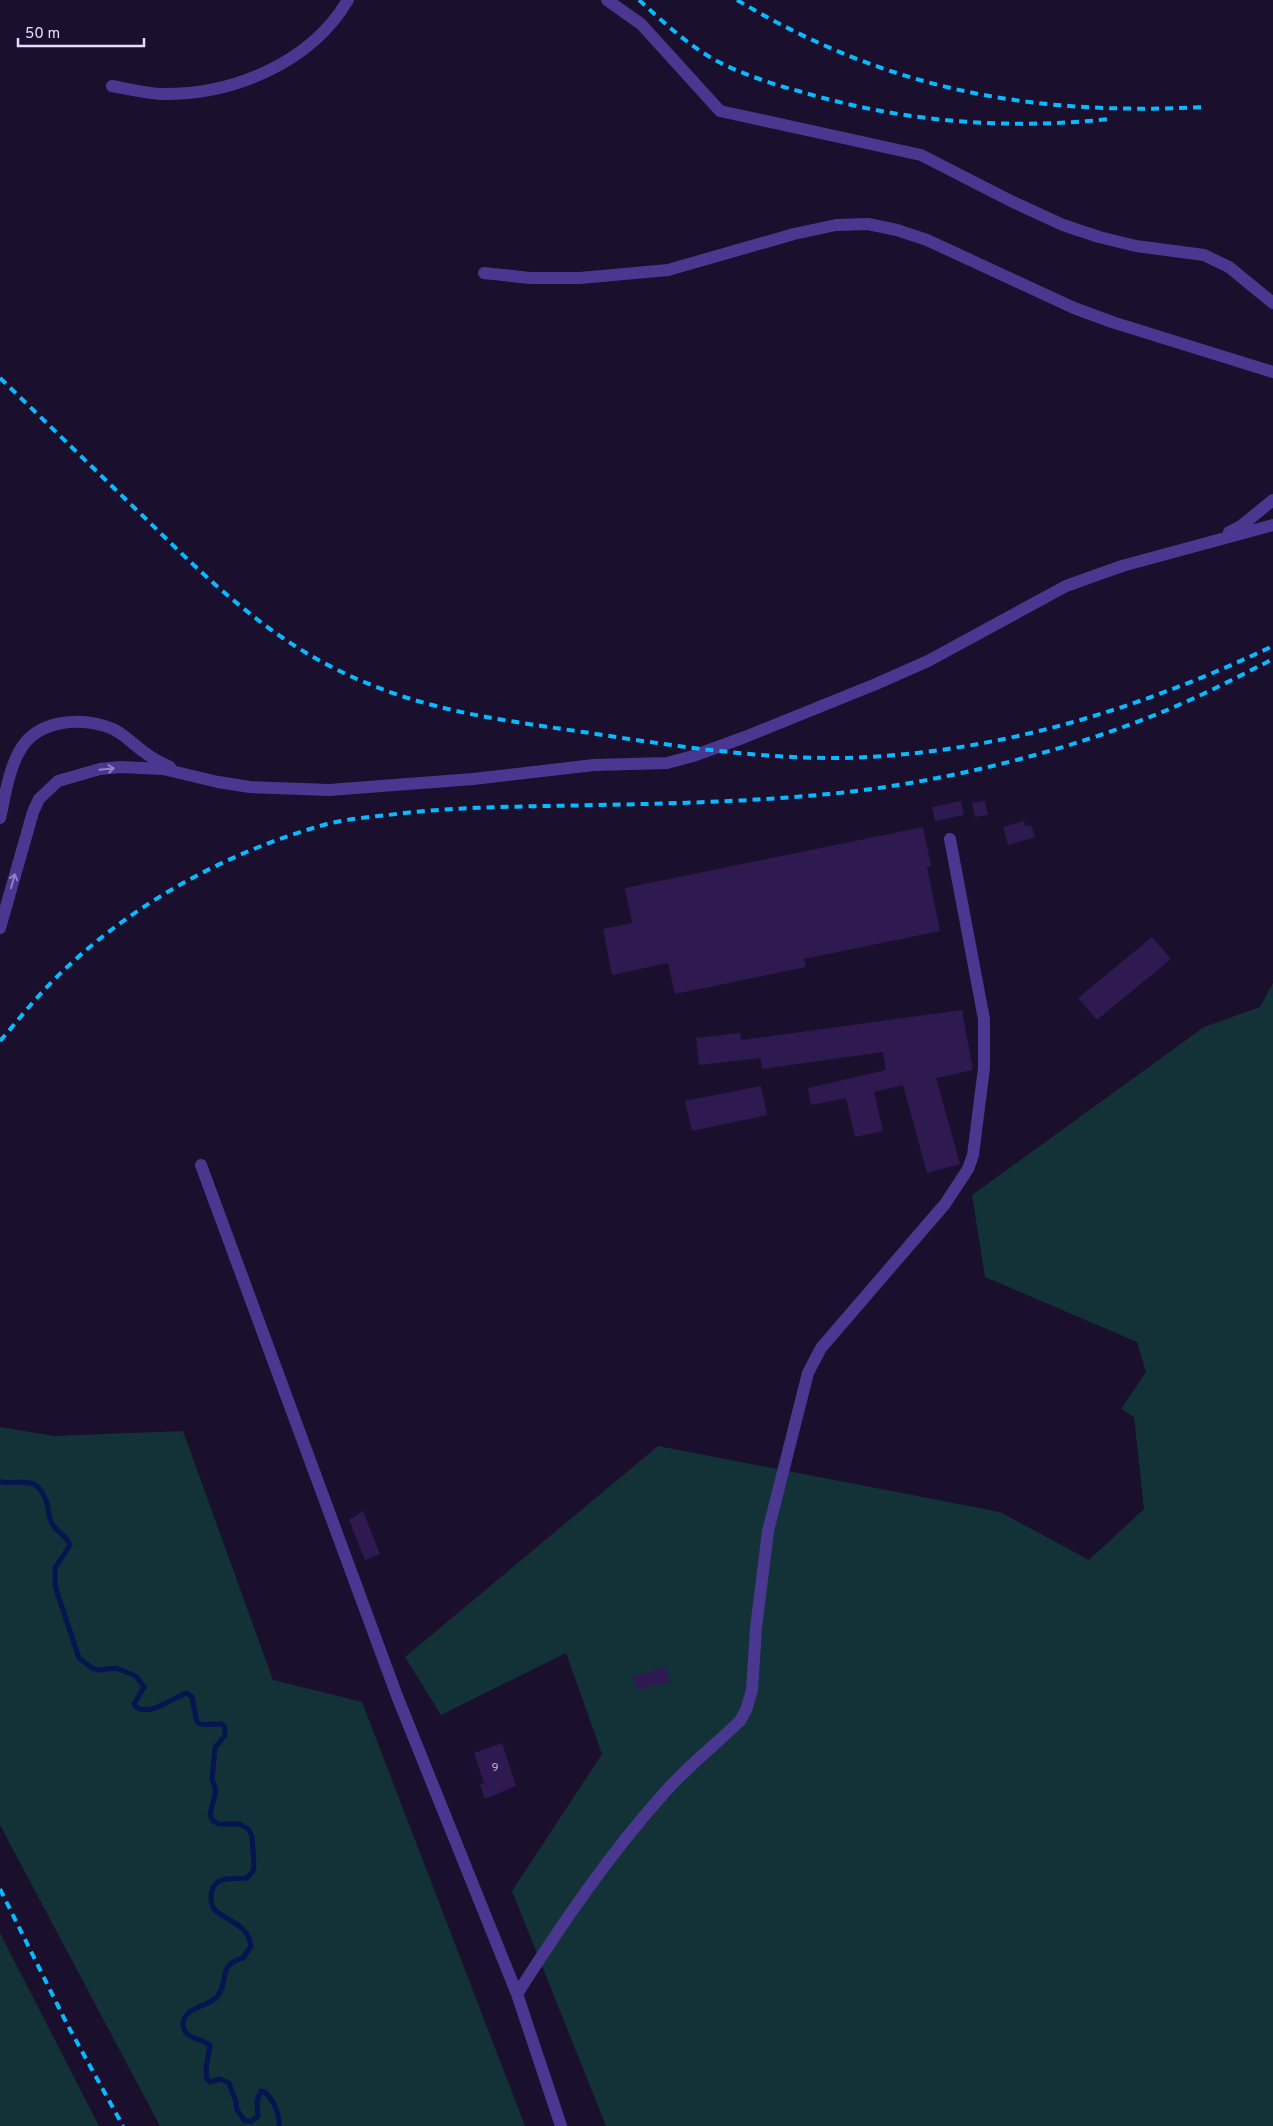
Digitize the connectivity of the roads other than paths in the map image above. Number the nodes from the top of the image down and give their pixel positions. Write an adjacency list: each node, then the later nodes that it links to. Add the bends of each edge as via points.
1 (348, 0): 3 (lane, via 318,37 254,79 209,91 170,93)
2 (607, 0): 5 (lane, via 641,24 720,111 921,155 1063,225 1136,246 1204,255 1229,267)
3 (112, 86)
4 (484, 274): 6 (lane, via 580,278 668,270 794,234 836,225 868,224 927,240 1074,308 1112,322)
5 (1273, 303)
6 (1273, 372)
7 (1273, 500): 9 (lane, via 1241,526)
8 (1273, 525): 9 (lane)
9 (1212, 541): 10 (lane, via 1122,566 1066,586 928,661 745,737 667,763 594,765 473,779 329,790 250,787)
10 (189, 775): 11 (lane, via 146,754 115,730 97,724 58,723 28,739 19,752 11,770); 13 (lane, one-way to 10, via 33,812 48,789 68,777 107,769 139,767)
11 (0, 818)
12 (950, 840): 15 (lane, via 981,999 985,1043 976,1138 968,1169 929,1223 821,1348 808,1373 768,1531 752,1690 740,1721 665,1792 637,1826 559,1930)
13 (0, 928)
14 (201, 1165): 15 (lane, via 397,1696)
15 (517, 1994): 16 (lane)
16 (561, 2126)

